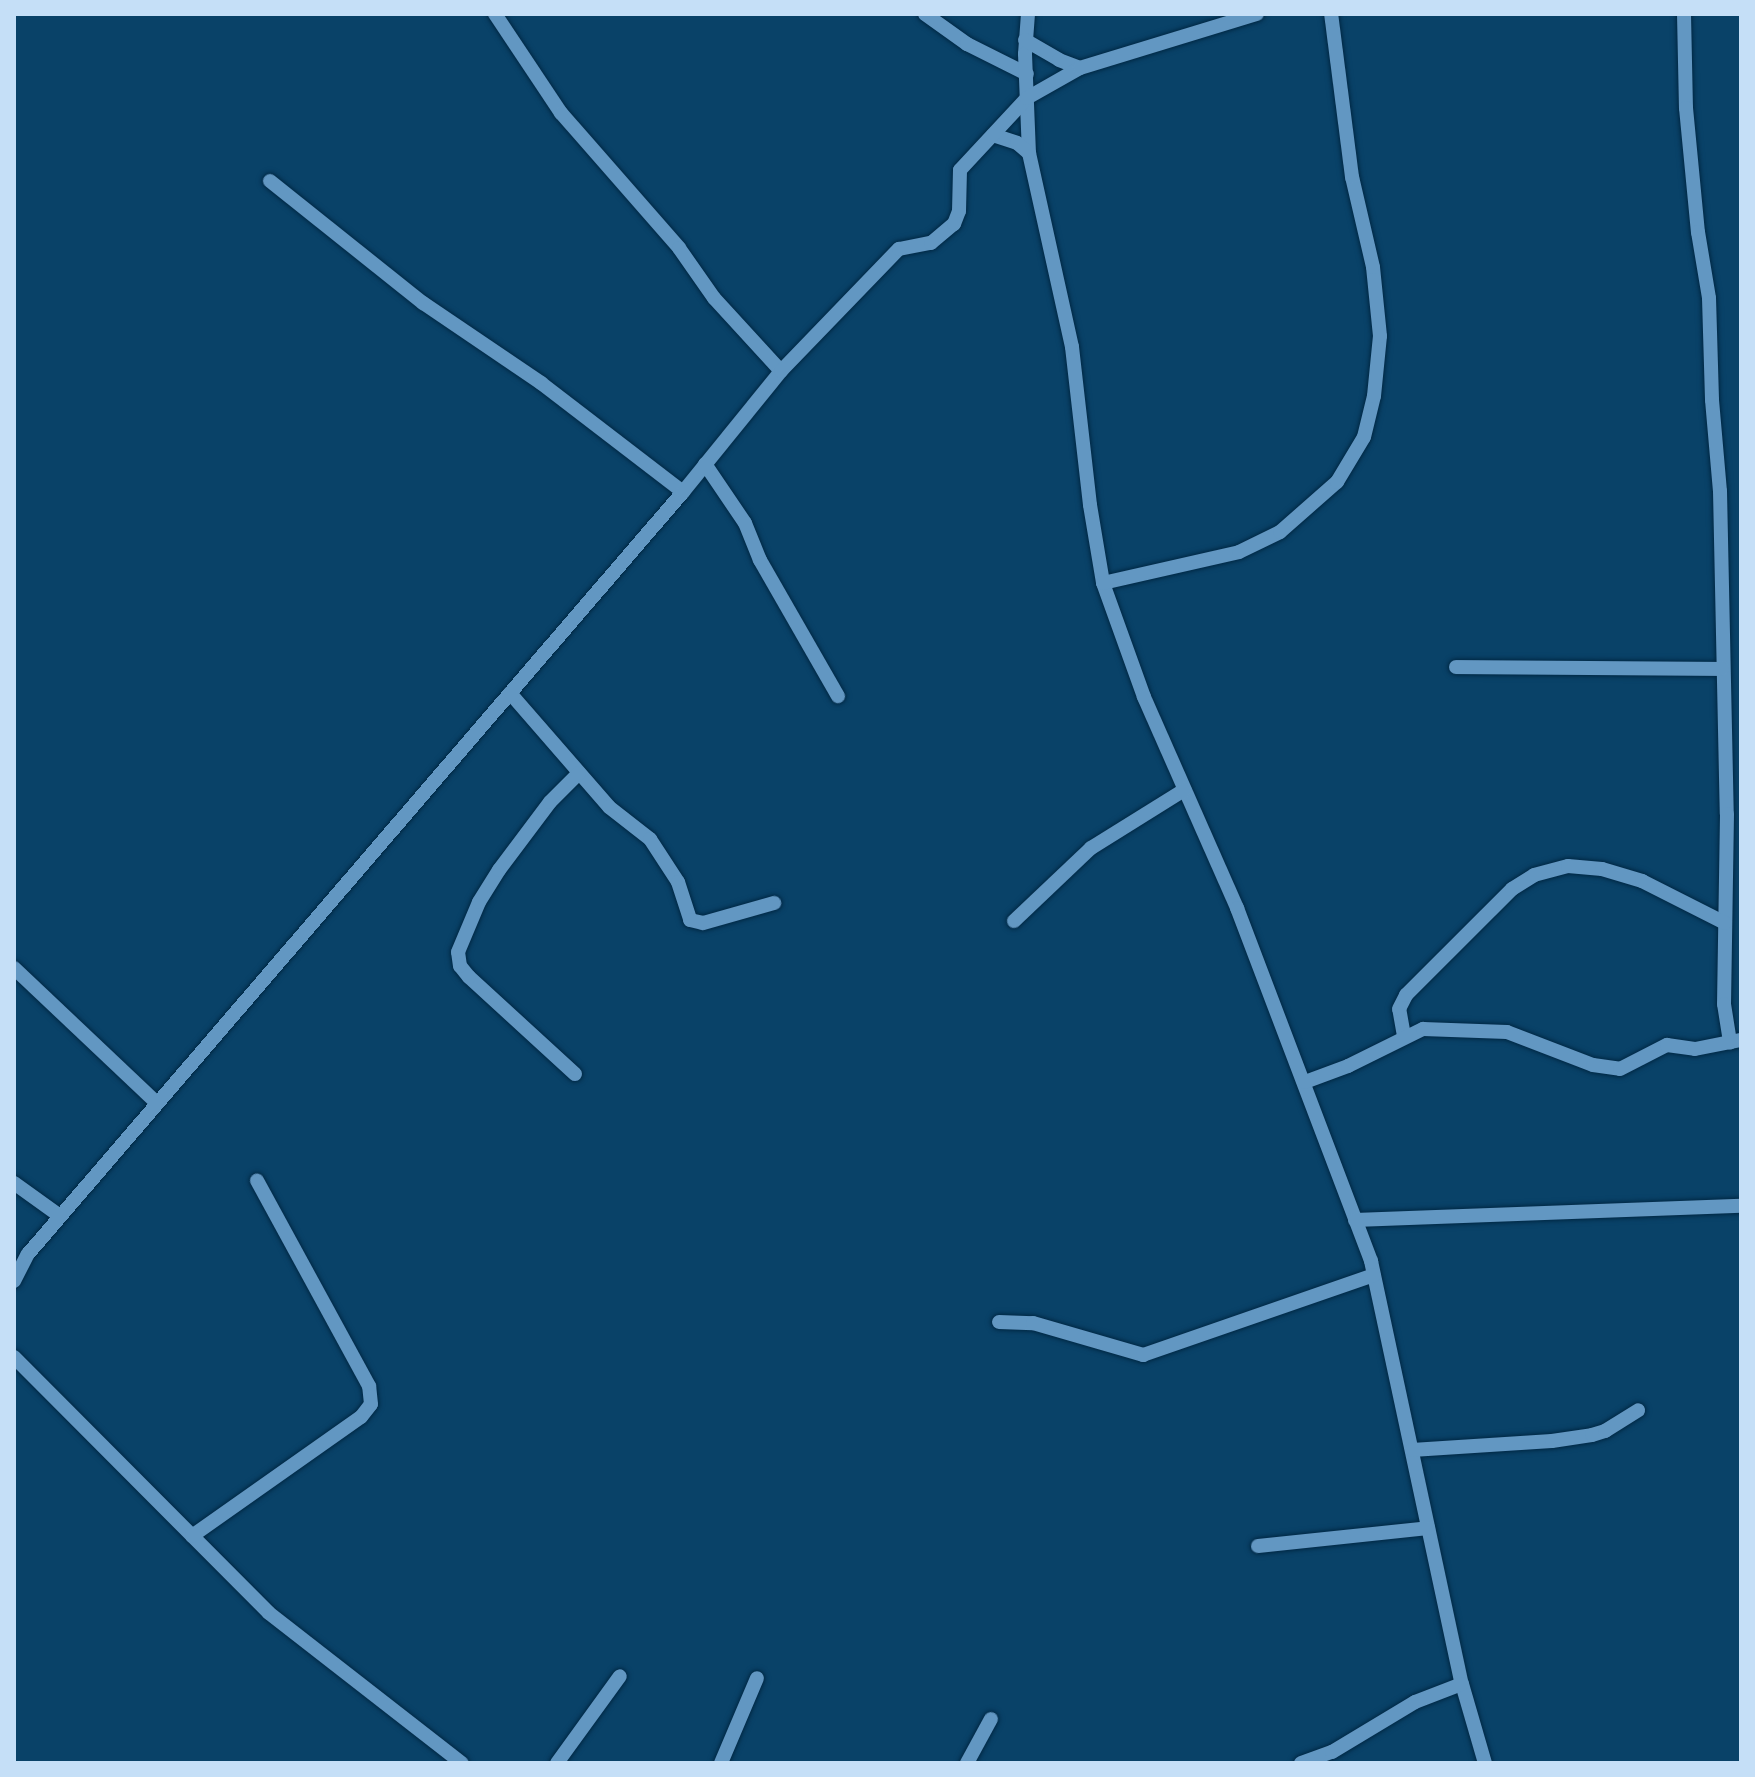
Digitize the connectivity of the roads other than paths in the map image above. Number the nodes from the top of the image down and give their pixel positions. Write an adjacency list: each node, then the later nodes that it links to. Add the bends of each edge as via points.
1 (495, 14): 14 (street, via 561,113)
2 (925, 14): 9 (street, via 977,50)
3 (1028, 14): 7 (street)
4 (1257, 14): 8 (street)
5 (1331, 14): 17 (street, via 1380,336 1364,437 1337,482 1280,532 1239,552)
6 (1684, 14): 19 (street, via 1686,108 1710,313)
7 (1025, 40): 8 (street); 9 (street)
8 (1080, 68): 10 (street)
9 (1027, 74): 10 (street)
10 (1027, 98): 11 (street); 12 (street)
11 (993, 135): 12 (street); 14 (street, via 960,170 959,211 948,231 931,243 899,249)
12 (1029, 153): 17 (street, via 1072,347)
13 (270, 181): 16 (street, via 423,303 541,383)
14 (781, 371): 15 (street)
15 (705, 464): 16 (street); 21 (street, via 745,523 760,560)
16 (683, 492): 20 (street)
17 (1103, 583): 23 (street)
18 (1456, 667): 19 (street)
19 (1722, 669): 26 (street)
20 (510, 693): 22 (street); 32 (street)
21 (838, 696)
22 (579, 773): 24 (street, via 609,807 650,839 678,882 690,920 703,923); 30 (street, via 507,858 479,902 458,952 469,977)
23 (1184, 790): 25 (street, via 1091,848); 31 (street)
24 (774, 903)
25 (1014, 921)
26 (1725, 923): 28 (street, via 1642,881 1602,869 1568,866 1534,875 1512,889 1406,995 1399,1009); 29 (street, via 1724,1004)
27 (14, 968): 32 (street)
28 (1404, 1036): 29 (street, via 1439,1028 1507,1032 1593,1065 1620,1069 1667,1045 1695,1049); 31 (street)
29 (1735, 1041)
30 (575, 1074)
31 (1305, 1082): 37 (street)
32 (157, 1103): 36 (street)
33 (257, 1181): 47 (street, via 369,1386 371,1404 361,1417)
34 (14, 1183): 36 (street)
35 (1741, 1206): 37 (street)
36 (60, 1216): 38 (street)
37 (1355, 1220): 40 (street)
38 (28, 1254): 39 (street); 41 (street)
39 (14, 1268)
40 (1374, 1275): 42 (street, via 1143,1355 1033,1323); 45 (street)
41 (14, 1281)
42 (999, 1322)
43 (14, 1357): 47 (street)
44 (1638, 1410): 45 (street, via 1592,1435)
45 (1412, 1450): 46 (street)
46 (1428, 1528): 48 (street); 51 (street)
47 (192, 1536): 53 (street, via 269,1613)
48 (1258, 1546)
49 (620, 1676): 54 (street)
50 (757, 1678): 55 (street)
51 (1462, 1684): 57 (street, via 1415,1702 1332,1752); 58 (street)
52 (991, 1719): 56 (street)
53 (462, 1763)
54 (557, 1763)
55 (721, 1763)
56 (967, 1763)
57 (1301, 1763)
58 (1485, 1763)

